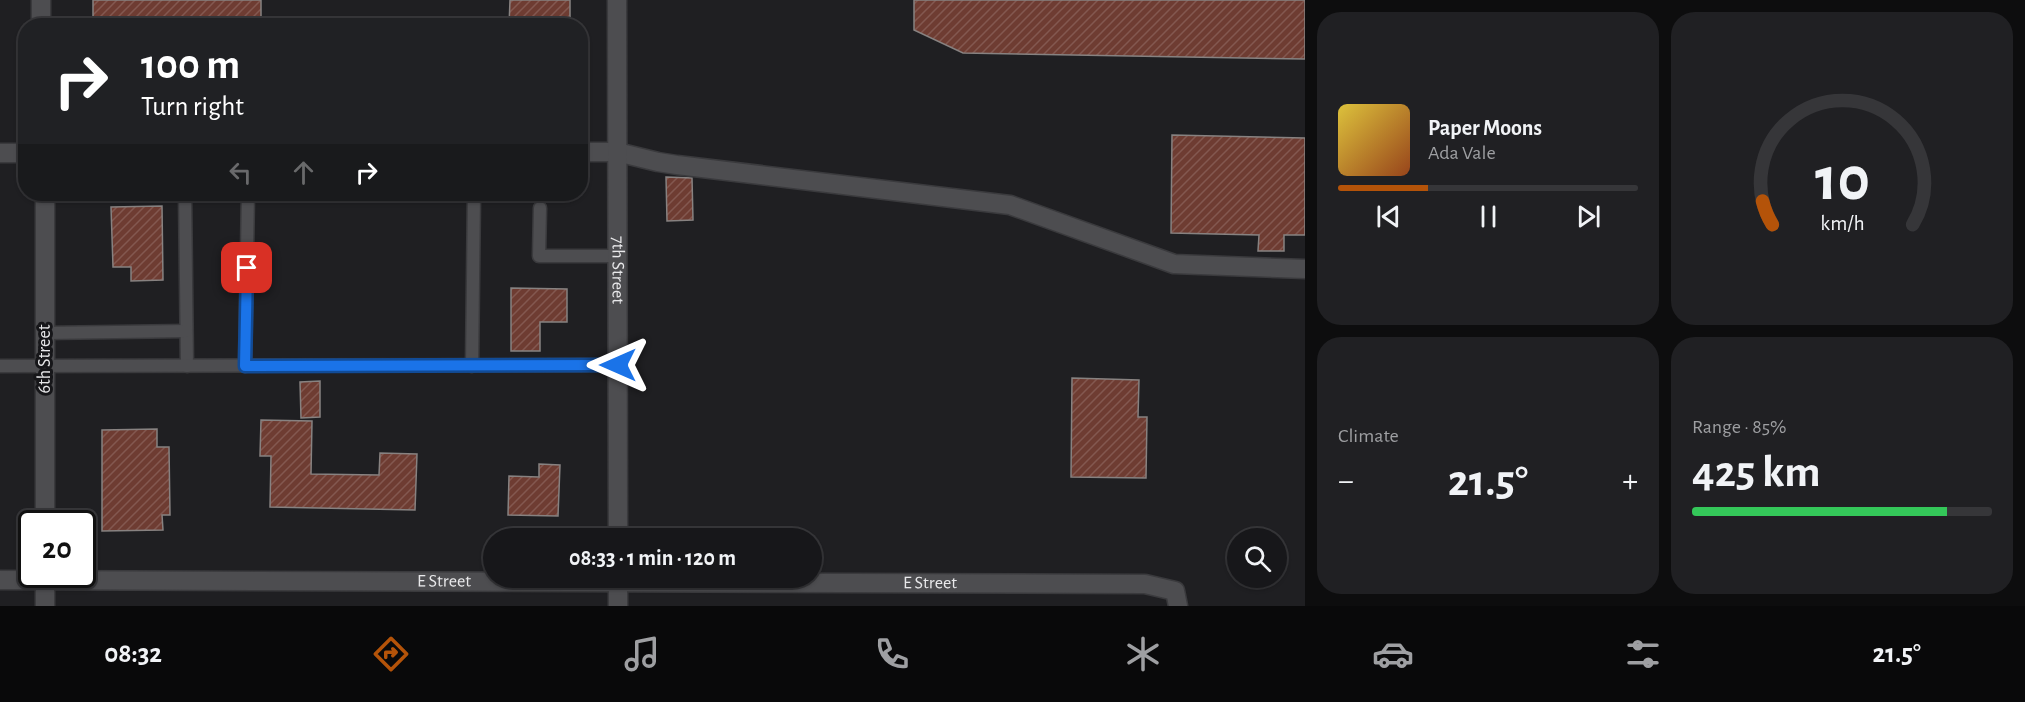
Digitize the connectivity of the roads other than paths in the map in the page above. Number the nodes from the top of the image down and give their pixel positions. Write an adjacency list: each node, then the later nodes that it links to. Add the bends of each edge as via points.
1 (41, 0): 3 (street)
2 (617, 0): 5 (street, 7th Street)
3 (41, 18)
4 (588, 152): 5 (street)
5 (617, 152): 13 (street, 7th Street); 14 (street, via 677,165 1010,205 1174,264)
6 (0, 153): 7 (street)
7 (18, 153)
8 (45, 201): 16 (street, 6th Street)
9 (185, 201): 15 (lane)
10 (248, 201): 21 (lane)
11 (474, 201): 22 (lane)
12 (540, 208): 13 (lane, via 539,255)
13 (617, 255): 17 (street, 7th Street)
14 (1305, 269)
15 (186, 331): 16 (lane); 20 (lane)
16 (45, 333): 19 (street, 6th Street)
17 (618, 365): 22 (lane); 24 (street, 7th Street)
18 (0, 366): 19 (lane)
19 (45, 366): 20 (lane); 23 (street, 6th Street)
20 (187, 366): 21 (lane)
21 (245, 366): 22 (lane)
22 (472, 366)
23 (45, 510)
24 (618, 528)
25 (96, 577): 27 (street, E Street)
26 (18, 579): 28 (street, E Street)
27 (483, 579)
28 (0, 580)
29 (822, 582): 32 (street, E Street, via 1146,584)
30 (45, 588): 33 (street)
31 (618, 588): 34 (street)
32 (1177, 599)
33 (45, 606)
34 (618, 606)

